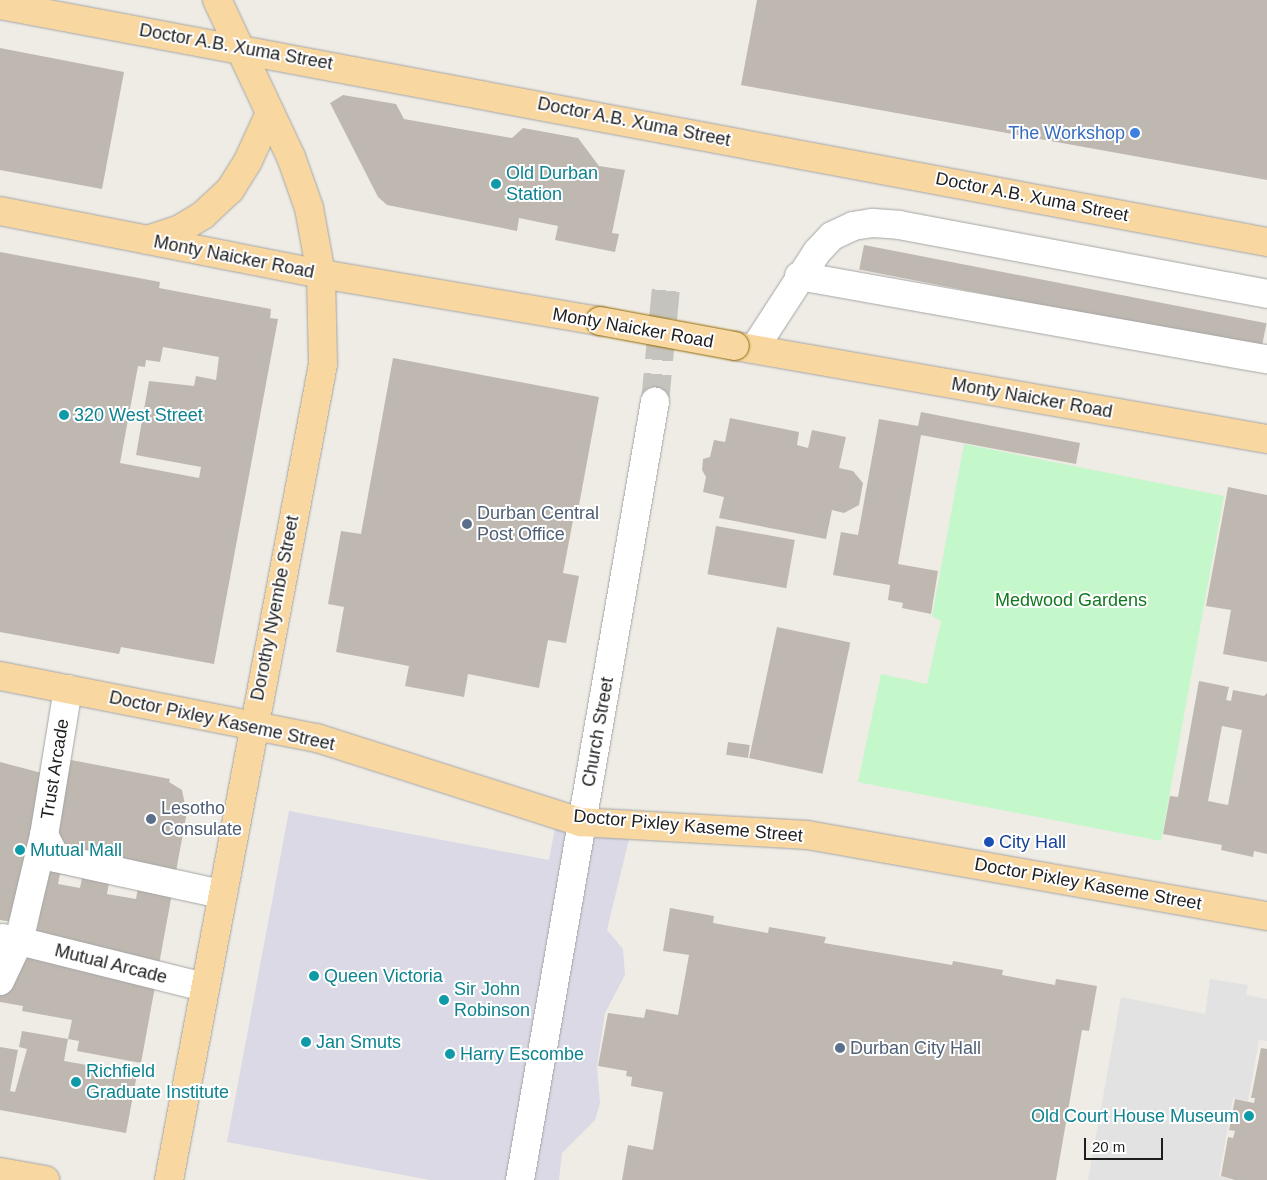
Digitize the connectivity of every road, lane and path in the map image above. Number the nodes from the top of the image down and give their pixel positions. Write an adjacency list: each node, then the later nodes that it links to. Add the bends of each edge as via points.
1 (217, 0): 3 (main road, Dorothy Nyembe Street)
2 (0, 5): 3 (main road, Doctor A.B. Xuma Street)
3 (239, 47): 4 (main road, Dorothy Nyembe Street); 7 (main road, Doctor A.B. Xuma Street)
4 (270, 113): 6 (main road, via 248,161 230,190 203,215 180,229); 8 (main road, Dorothy Nyembe Street, via 291,157 309,208)
5 (0, 211): 6 (main road, Monty Naicker Road)
6 (146, 240): 8 (main road, Monty Naicker Road)
7 (1267, 242)
8 (321, 274): 11 (main road, Monty Naicker Road, bridge); 17 (main road, Dorothy Nyembe Street, via 323,364)
9 (799, 276): 10 (street, via 832,236 853,226 872,223 898,225); 11 (street); 12 (street)
10 (1267, 294)
11 (744, 348): 14 (main road, Monty Naicker Road)
12 (1267, 359)
13 (654, 402): 18 (street, Church Street)
14 (1267, 439)
15 (0, 676): 16 (main road, Doctor Pixley Kaseme Street)
16 (68, 689): 17 (main road, Doctor Pixley Kaseme Street); 19 (street, Trust Arcade)
17 (253, 724): 18 (main road, Doctor Pixley Kaseme Street, via 317,738); 20 (main road, Dorothy Nyembe Street)
18 (581, 822): 21 (main road, Doctor Pixley Kaseme Street, via 807,836); 28 (street, Church Street)
19 (44, 835): 20 (street, Trust Arcade, via 56,858); 22 (street)
20 (221, 894): 24 (main road, Dorothy Nyembe Street)
21 (1267, 916)
22 (9, 939): 23 (street); 24 (street, Mutual Arcade)
23 (0, 981)
24 (204, 987): 27 (main road, Dorothy Nyembe Street)
25 (0, 1172): 26 (main road)
26 (45, 1180)
27 (169, 1180)
28 (520, 1180)

